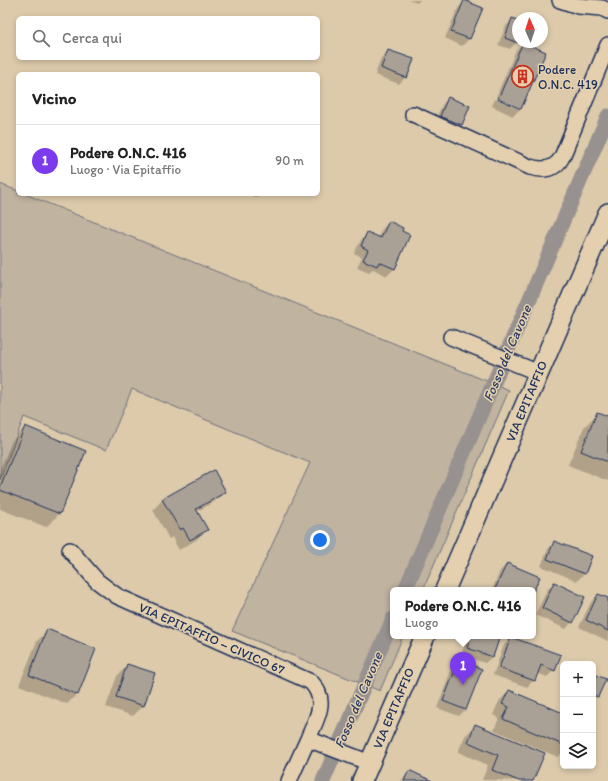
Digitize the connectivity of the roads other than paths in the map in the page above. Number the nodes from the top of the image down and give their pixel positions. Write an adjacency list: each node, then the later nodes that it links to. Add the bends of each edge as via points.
1 (560, 0): 2 (street, via 584,8)
2 (604, 6)
3 (608, 45): 4 (street, via 562,157 549,169 530,167)
4 (413, 114)
5 (608, 212): 7 (main road, VIA EPITAFFIO)
6 (451, 337): 7 (street)
7 (539, 372): 9 (main road, VIA EPITAFFIO)
8 (70, 550): 11 (street, VIA EPITAFFIO – CIVICO 67, via 97,581 117,596 311,682 318,693 321,707)
9 (445, 587)
10 (424, 639): 12 (main road, VIA EPITAFFIO)
11 (308, 739): 12 (street); 13 (street, VIA EPITAFFIO – CIVICO 67)
12 (370, 763): 14 (main road, VIA EPITAFFIO)
13 (289, 781)
14 (362, 781)

